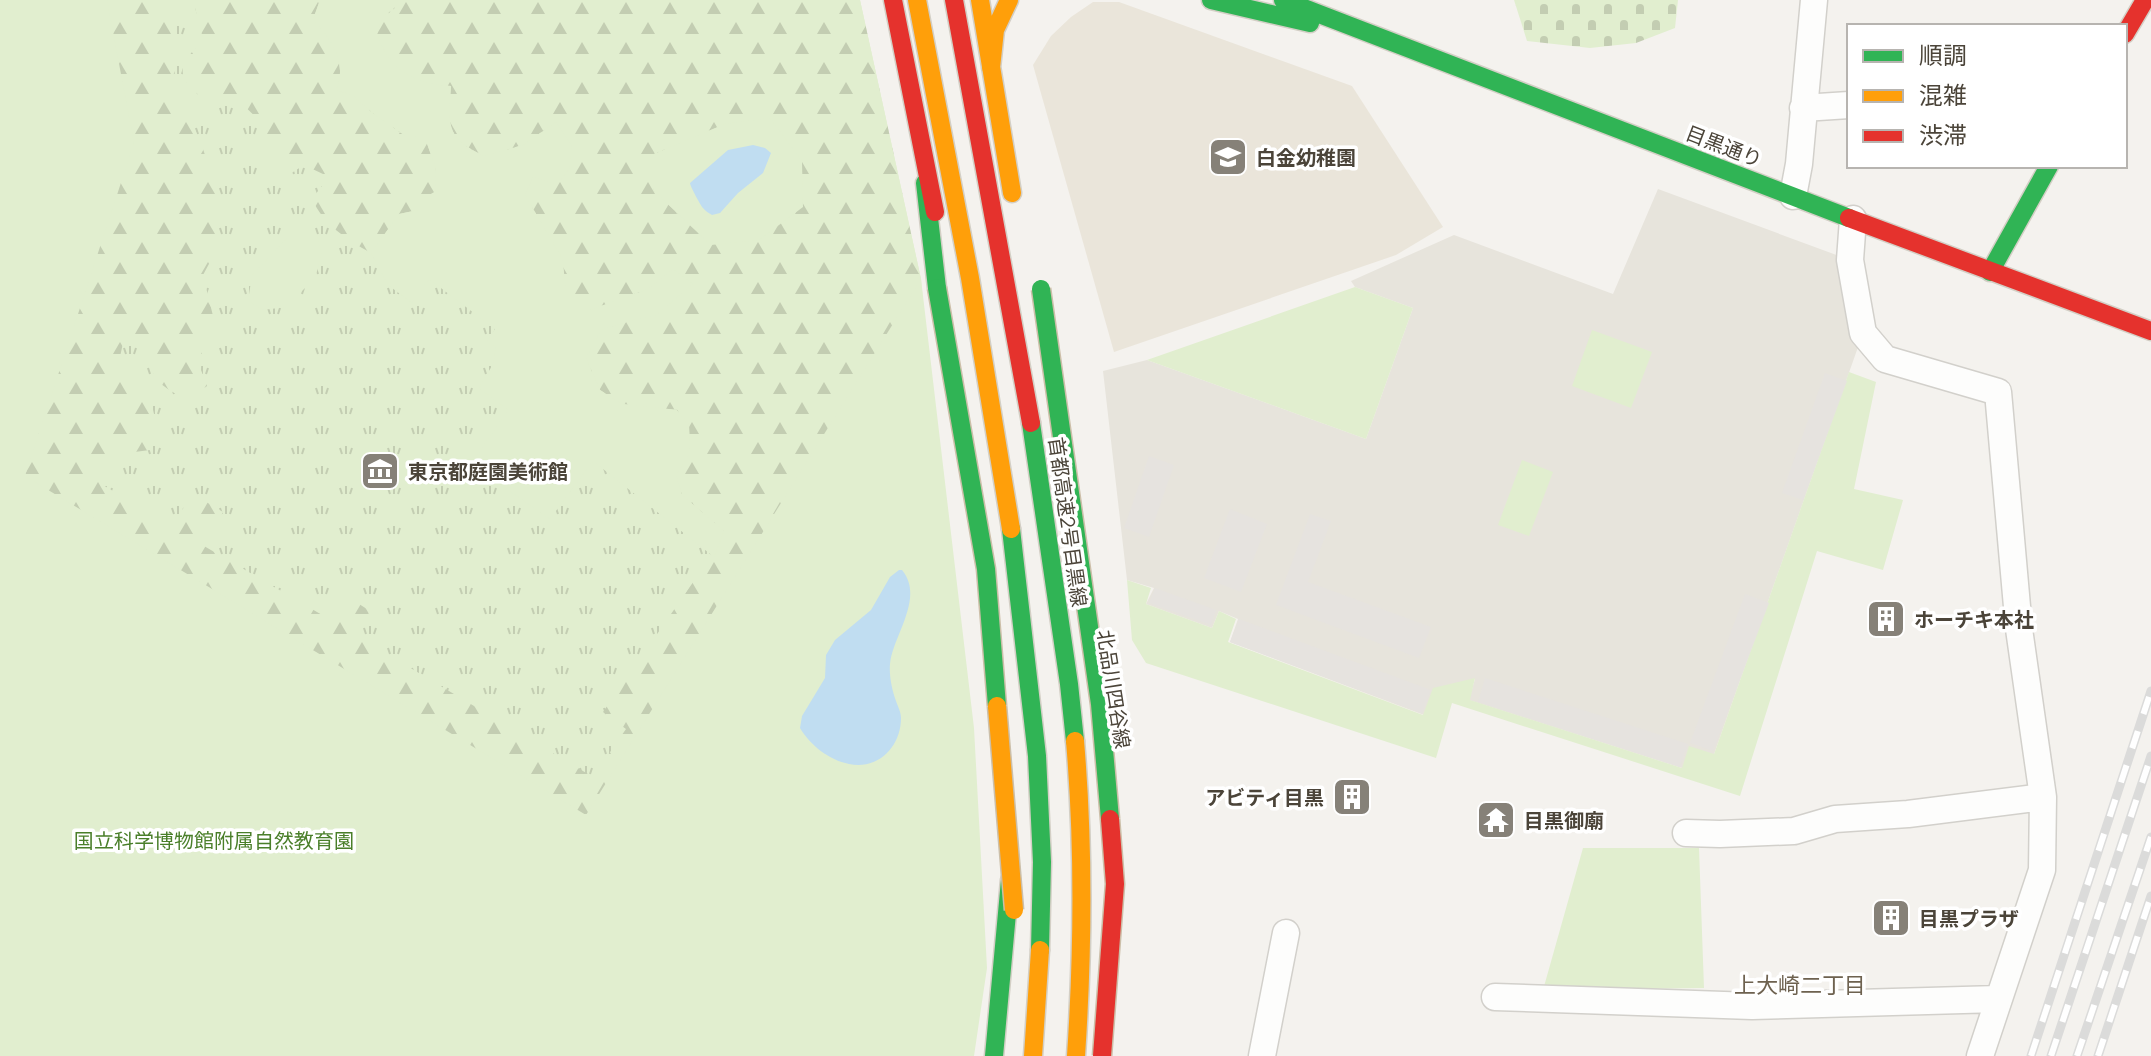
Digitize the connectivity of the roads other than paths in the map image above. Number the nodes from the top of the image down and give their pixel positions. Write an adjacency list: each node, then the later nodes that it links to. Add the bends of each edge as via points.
1 (893, 0): 15 (main road)
2 (917, 0): 30 (main road, via 1006,491 1037,756 1042,862)
3 (954, 0): 31 (main road, 首都高速2号目黒線, via 1044,501 1076,745 1081,864)
4 (980, 0): 12 (main road)
5 (1009, 0): 12 (main road, via 995,30)
6 (1211, 0): 11 (main road)
7 (1283, 0): 11 (main road, 目黒通り)
8 (1814, 0): 14 (street)
9 (2145, 0): 10 (main road)
10 (2127, 31)
11 (1382, 40): 17 (main road, 目黒通り)
12 (991, 68): 18 (main road)
13 (1847, 105): 14 (street)
14 (1803, 108): 17 (street)
15 (918, 123): 28 (main road, via 973,404 1005,683 1013,849); 29 (main road, bridge, via 937,288 987,585 1014,910)
16 (2048, 168): 20 (main road)
17 (1793, 196): 19 (main road, 目黒通り)
18 (1018, 204)
19 (1853, 219): 20 (main road, 目黒通り); 23 (street, via 1850,260 1863,333 1885,359 1998,392 2019,629)
20 (1990, 272): 22 (main road, 目黒通り)
21 (1035, 283): 32 (main road, bridge, via 1100,704 1115,884)
22 (2151, 331)
23 (2043, 797): 24 (street, via 1835,819 1794,831); 27 (street, via 2042,870)
24 (1686, 833)
25 (1286, 933): 33 (street)
26 (1495, 997): 27 (street, via 1752,1006)
27 (1998, 999): 34 (street)
28 (994, 1056)
29 (1003, 1056)
30 (1033, 1056)
31 (1076, 1056)
32 (1104, 1056)
33 (1262, 1056)
34 (1980, 1056)

